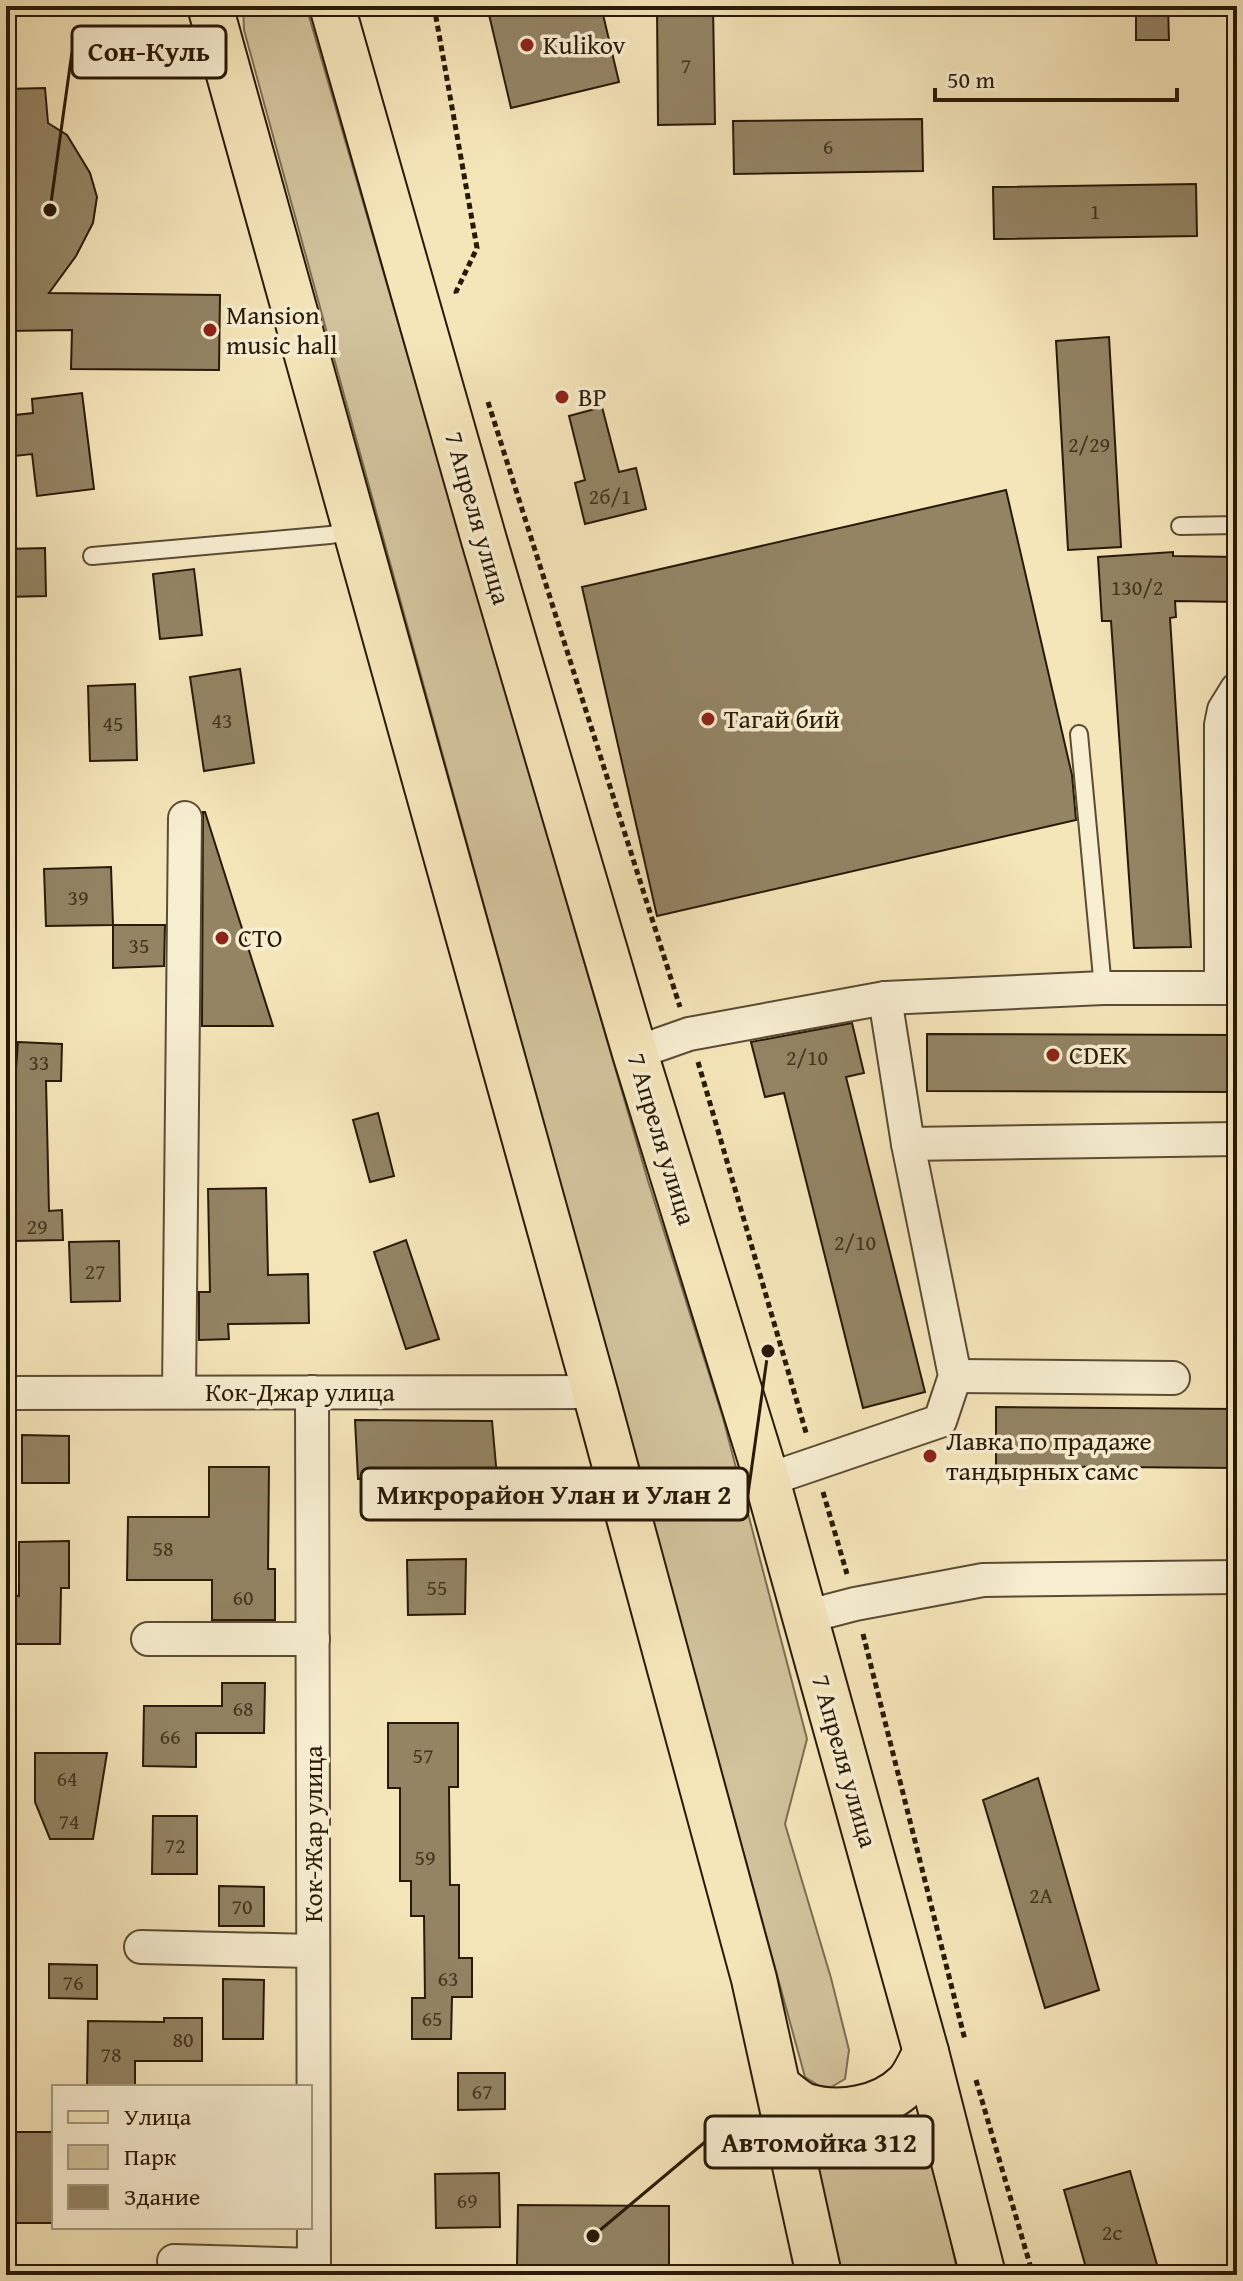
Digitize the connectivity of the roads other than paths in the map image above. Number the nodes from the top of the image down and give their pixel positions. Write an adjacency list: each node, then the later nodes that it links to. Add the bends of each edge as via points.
1 (210, 6): 5 (main road)
2 (332, 6): 13 (main road, 7 Апреля улица)
3 (1237, 525): 4 (lane)
4 (1180, 526)
5 (356, 530): 6 (lane); 20 (main road)
6 (92, 556)
7 (1237, 689): 11 (street, via 1221,725)
8 (1079, 734): 10 (lane)
9 (185, 818): 18 (street)
10 (1103, 988): 11 (street); 12 (street)
11 (1229, 988)
12 (885, 998): 13 (street, via 689,1034); 15 (street)
13 (635, 1053): 22 (main road, 7 Апреля улица)
14 (1237, 1139): 15 (street)
15 (908, 1144): 16 (street)
16 (955, 1376): 17 (street); 22 (street, via 940,1421)
17 (1173, 1378)
18 (179, 1392): 19 (street, Кок-Джар улица); 21 (street, Кок-Джар улица)
19 (312, 1392): 20 (street, Кок-Джар улица); 26 (street, Кок-Жар улица)
20 (595, 1392): 30 (main road)
21 (6, 1393)
22 (767, 1480): 24 (main road, 7 Апреля улица)
23 (1237, 1577): 24 (street, via 983,1580)
24 (805, 1617): 29 (main road, 7 Апреля улица)
25 (148, 1639): 26 (street)
26 (313, 1639): 28 (street, Кок-Жар улица)
27 (141, 1947): 28 (street)
28 (313, 1951): 32 (street, Кок-Жар улица)
29 (926, 2052): 30 (main road, via 909,2083 888,2099 860,2109 804,2105); 34 (main road, 7 Апреля улица)
30 (780, 2088): 33 (main road)
31 (174, 2261): 32 (street)
32 (314, 2270)
33 (819, 2275)
34 (983, 2275)

